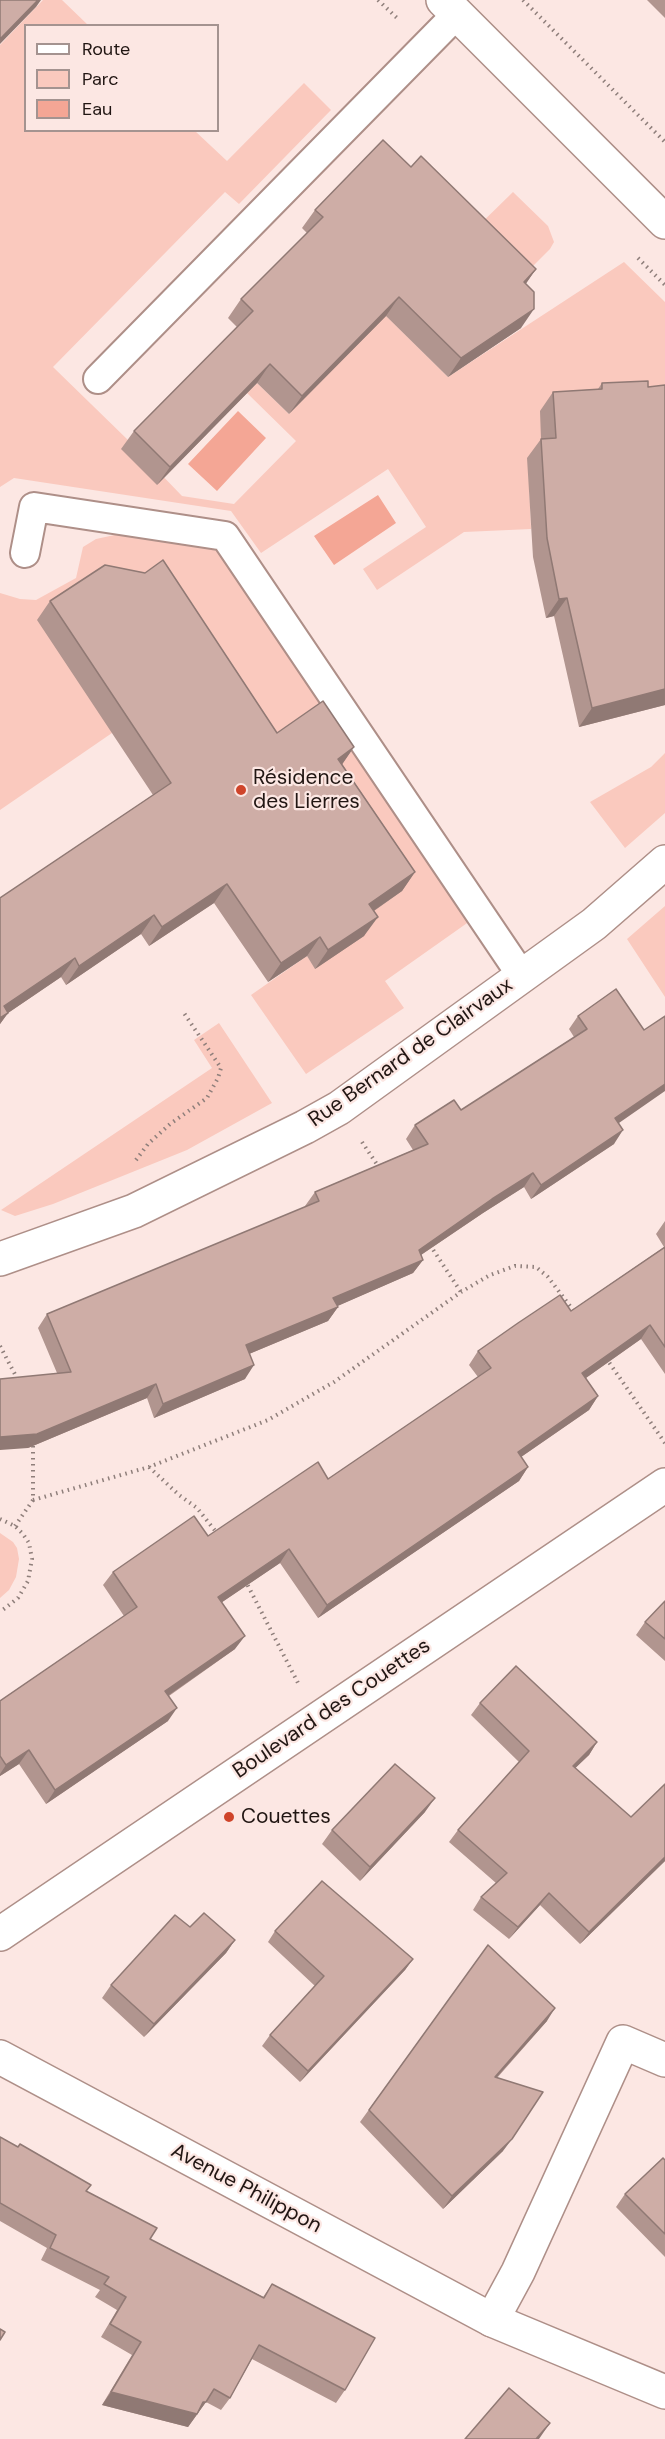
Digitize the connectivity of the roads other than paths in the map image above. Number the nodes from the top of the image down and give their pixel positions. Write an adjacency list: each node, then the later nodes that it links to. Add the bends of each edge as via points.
1 (450, 7): 2 (street); 3 (lane)
2 (665, 222)
3 (98, 379)
4 (25, 553): 6 (lane, via 34,507 225,536)
5 (665, 861): 6 (street, Rue Bernard de Clairvaux, via 594,924)
6 (522, 976): 7 (street, Rue Bernard de Clairvaux, via 339,1108 305,1127 134,1211)
7 (0, 1259)
8 (665, 1485): 9 (street, Boulevard des Couettes)
9 (0, 1934)
10 (0, 2057): 12 (street, Avenue Philippon)
11 (665, 2060): 12 (street, via 623,2042 518,2272)
12 (492, 2320): 13 (street, Avenue Philippon)
13 (665, 2392)

